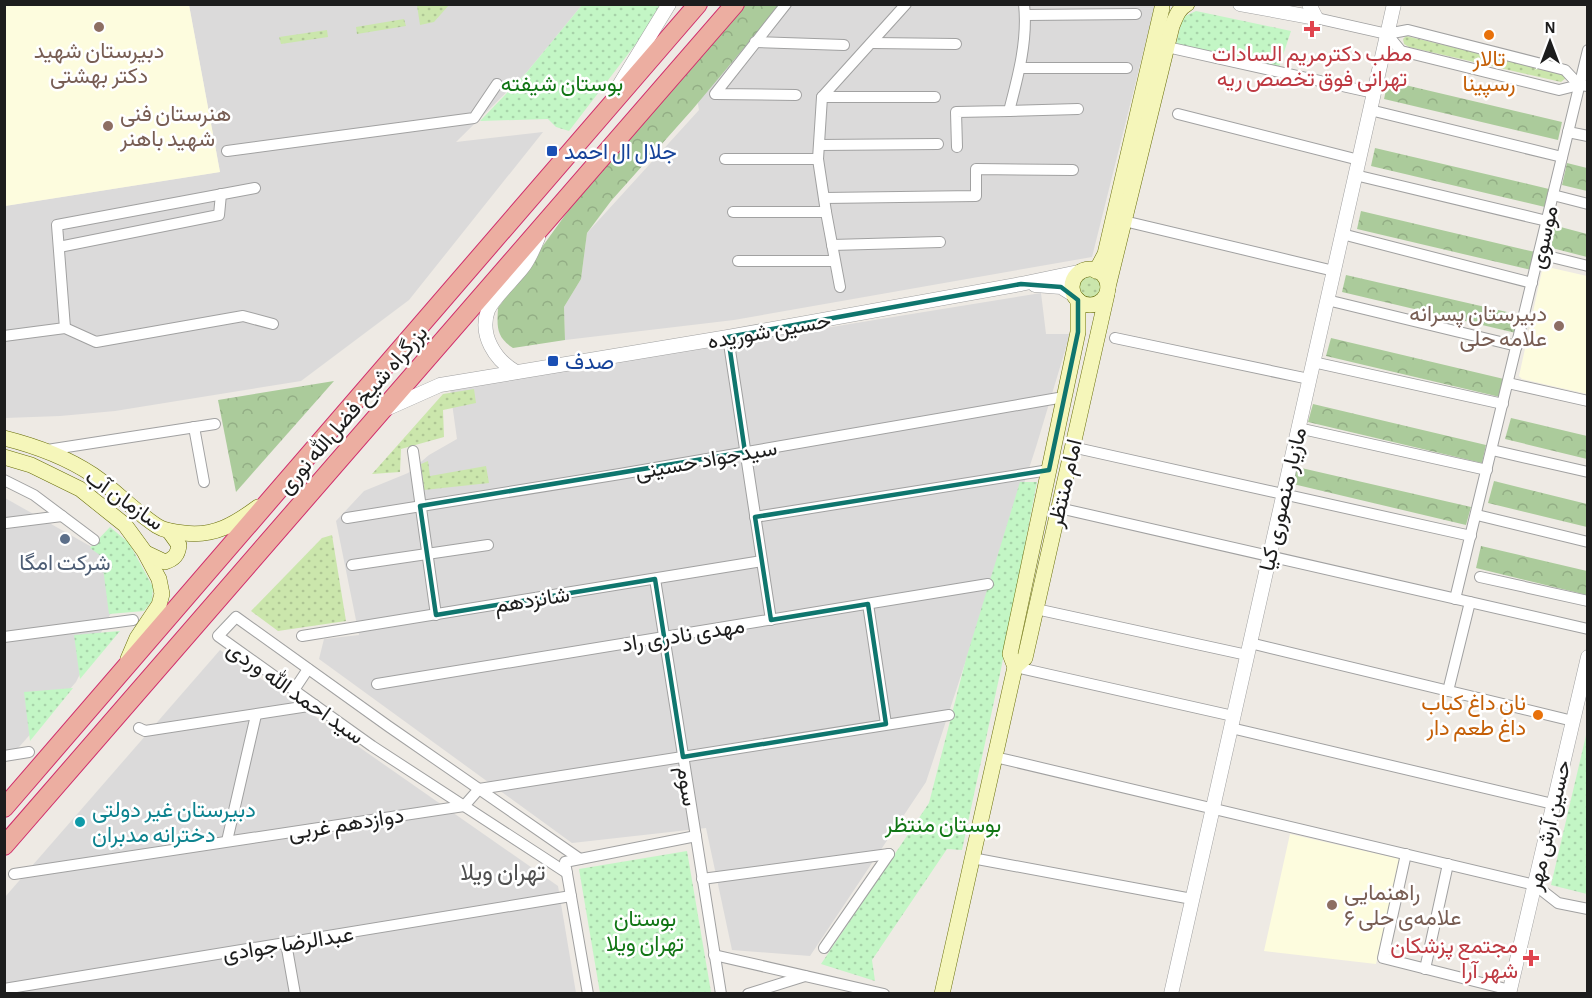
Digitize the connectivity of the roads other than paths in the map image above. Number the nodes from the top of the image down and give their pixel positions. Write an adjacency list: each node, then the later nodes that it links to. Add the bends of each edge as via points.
1 (669, 4): 33 (street)
2 (698, 4): 33 (highway, بزرگراه شیخ فضل‌الله نوری)
3 (735, 4): 53 (highway, بزرگراه شیخ فضل‌الله نوری)
4 (786, 4): 15 (street)
5 (906, 4): 16 (street)
6 (1187, 4): 19 (main road, امام منتظر, via 1177,14)
7 (1240, 4): 13 (street)
8 (1309, 4): 13 (street)
9 (1394, 4): 14 (street, مازیار منصوری کیا)
10 (1163, 6): 64 (main road, via 1105,254)
11 (1024, 10): 12 (street); 21 (street)
12 (1136, 14)
13 (1316, 18): 14 (street)
14 (1387, 34): 24 (street, via 1408,30 1565,70); 24 (street, via 1401,51 1559,90); 25 (street, مازیار منصوری کیا)
15 (755, 42): 18 (street); 26 (street, via 715,94)
16 (873, 43): 17 (street); 27 (street)
17 (956, 44)
18 (844, 45)
19 (1167, 47): 25 (street); 54 (main road, امام منتظر)
20 (1587, 50): 24 (street, موسوی)
21 (1020, 68): 22 (street); 31 (street)
22 (1127, 68)
23 (497, 84): 39 (street, via 474,118)
24 (1583, 85): 34 (street, موسوی)
25 (1374, 93): 30 (street, مازیار منصوری کیا)
26 (796, 94)
27 (822, 97): 28 (street); 37 (street)
28 (935, 97)
29 (1078, 109): 31 (street)
30 (1370, 110): 40 (street); 43 (street, مازیار منصوری کیا)
31 (1009, 111): 38 (street, via 956,111)
32 (1178, 114): 43 (street)
33 (596, 125): 101 (highway, بزرگراه شیخ فضل‌الله نوری)
34 (1568, 132): 35 (street); 40 (street, موسوی)
35 (1587, 136)
36 (938, 144): 37 (street)
37 (819, 145): 42 (street)
38 (957, 147)
39 (227, 151)
40 (1562, 156): 48 (street, موسوی)
41 (725, 159): 42 (street)
42 (818, 159): 49 (street)
43 (1359, 160): 45 (street, مازیار منصوری کیا)
44 (1073, 170): 49 (street, via 976,169 976,196)
45 (1355, 175): 55 (street); 56 (street, مازیار منصوری کیا)
46 (255, 188): 47 (street)
47 (221, 194): 59 (street, via 219,215); 59 (street, via 57,225)
48 (1553, 195): 50 (street); 55 (street, موسوی)
49 (824, 198): 52 (street)
50 (1587, 204)
51 (733, 212): 52 (street)
52 (826, 212): 58 (street)
53 (548, 219): 79 (street, via 525,265 489,309 486,326 495,355); 85 (highway, بزرگراه شیخ فضل‌الله نوری)
54 (1124, 221): 65 (street); 69 (main road, امام منتظر)
55 (1547, 221): 60 (street, موسوی)
56 (1342, 234): 65 (street, مازیار منصوری کیا); 66 (street)
57 (940, 242): 58 (street)
58 (832, 245): 62 (street)
59 (58, 247): 73 (street)
60 (1539, 254): 63 (street); 66 (street, موسوی)
61 (738, 261): 62 (street)
62 (834, 261): 68 (street)
63 (1587, 266)
64 (1090, 271): 67 (street, حسین شوریده); 69 (main road, via 1102,274); 70 (main road, via 1073,281)
65 (1334, 271): 71 (street, مازیار منصوری کیا)
66 (1532, 283): 77 (street, موسوی)
67 (1021, 284): 70 (street, حسین شوریده, via 1061,287); 75 (street, حسین شوریده)
68 (840, 287)
69 (1107, 290): 70 (main road, via 1097,304 1084,304); 90 (main road, امام منتظر)
70 (1076, 298): 82 (main road, امام منتظر, via 1078,332)
71 (1327, 300): 77 (street); 78 (street, مازیار منصوری کیا)
72 (273, 324): 73 (street, via 243,316 96,342)
73 (66, 328): 74 (street)
74 (4, 336)
75 (728, 338): 79 (street, حسین شوریده); 94 (street)
76 (1115, 338): 80 (street)
77 (1517, 346): 81 (street, موسوی)
78 (1313, 362): 80 (street, مازیار منصوری کیا); 84 (street)
79 (516, 372): 85 (street, حسین شوریده, via 440,385)
80 (1309, 379): 88 (street, مازیار منصوری کیا)
81 (1508, 383): 83 (street); 84 (street, موسوی)
82 (1064, 398): 94 (street, سیدجواد حسینی); 96 (main road, امام منتظر)
83 (1587, 401)
84 (1503, 404): 92 (street, موسوی)
85 (383, 410): 159 (highway, بزرگراه شیخ فضل‌الله نوری)
86 (215, 424): 87 (street)
87 (194, 427): 91 (street); 100 (street)
88 (1298, 428): 97 (street); 102 (street, مازیار منصوری کیا)
89 (4, 438): 91 (main road, سازمان آب)
90 (1072, 447): 102 (street); 104 (main road, امام منتظر)
91 (46, 450): 110 (main road, سازمان آب, via 93,475 146,518)
92 (1492, 450): 97 (street, موسوی); 98 (street)
93 (413, 451): 103 (street)
94 (745, 452): 103 (street, سیدجواد حسینی); 107 (street)
95 (4, 457): 115 (main road, سازمان آب, via 31,465 80,489 117,517)
96 (1049, 470): 107 (street); 137 (main road, امام منتظر, via 1010,654)
97 (1487, 471): 105 (street, موسوی)
98 (1587, 472)
99 (4, 480): 106 (street, via 34,495)
100 (204, 482)
101 (275, 494): 110 (main road, سازمان آب, via 213,533); 138 (highway, بزرگراه شیخ فضل‌الله نوری)
102 (1283, 494): 111 (street); 117 (street, مازیار منصوری کیا)
103 (420, 506): 108 (street, سیدجواد حسینی); 116 (street)
104 (1059, 508): 117 (street); 127 (main road, امام منتظر)
105 (1476, 515): 111 (street, موسوی); 113 (street)
106 (62, 516): 109 (street); 112 (street)
107 (755, 517): 118 (street)
108 (347, 518)
109 (6, 523)
110 (169, 531): 115 (main road, via 179,545 174,558 159,561)
111 (1472, 536): 123 (street, موسوی)
112 (94, 540)
113 (1587, 542)
114 (488, 545): 116 (street)
115 (144, 551): 138 (main road, سازمان آب, via 159,579 162,594)
116 (427, 554): 119 (street); 128 (street)
117 (1269, 556): 123 (street); 135 (street, مازیار منصوری کیا)
118 (762, 561): 121 (street, شانزدهم); 130 (street)
119 (352, 565)
120 (1480, 577): 124 (street)
121 (655, 579): 128 (street, شانزدهم); 134 (street, سوم)
122 (988, 584): 126 (street, مهدی نادری راد)
123 (1455, 598): 125 (street)
124 (1587, 601)
125 (1470, 602): 131 (street); 142 (street)
126 (868, 604): 130 (street, مهدی نادری راد); 148 (street)
127 (1036, 609): 135 (street); 137 (main road, امام منتظر, via 1025,658)
128 (436, 615): 132 (street, شانزدهم)
129 (133, 620): 133 (street)
130 (771, 620): 134 (street, مهدی نادری راد)
131 (1587, 629)
132 (302, 636)
133 (4, 638)
134 (664, 638): 140 (street, مهدی نادری راد); 152 (street, سوم)
135 (1248, 649): 142 (street); 147 (street, مازیار منصوری کیا)
136 (1587, 657): 146 (street, حسین آرش مهر)
137 (1015, 667): 147 (street); 153 (main road, امام منتظر)
138 (124, 669): 157 (highway, بزرگراه شیخ فضل‌الله نوری)
139 (308, 669): 141 (street); 141 (street, سید احمد الله وردی, via 236,617 218,636); 154 (street, سید احمد الله وردی)
140 (377, 684)
141 (294, 690): 143 (street, سید احمد الله وردی)
142 (1448, 691): 146 (street)
143 (315, 705): 144 (street); 156 (street, سید احمد الله وردی)
144 (256, 715): 149 (street, via 145,731); 161 (street)
145 (949, 715): 148 (street)
146 (1573, 721): 155 (street, حسین آرش مهر)
147 (1232, 722): 155 (street); 158 (street, مازیار منصوری کیا)
148 (886, 724): 152 (street)
149 (139, 728)
150 (29, 752): 151 (street)
151 (4, 756)
152 (683, 757): 154 (street); 160 (street, سوم)
153 (995, 757): 158 (street); 165 (main road, امام منتظر)
154 (479, 789): 156 (street); 166 (street, سید احمد الله وردی)
155 (1553, 804): 171 (street, حسین آرش مهر)
156 (464, 806): 161 (street, دوازدهم غربی); 168 (street, سید احمد الله وردی)
157 (4, 808)
158 (1212, 809): 163 (street); 173 (street, مازیار منصوری کیا)
159 (25, 823): 162 (highway, بزرگراه شیخ فضل‌الله نوری); 164 (highway)
160 (696, 836): 166 (street); 170 (street, سوم)
161 (227, 842): 169 (street, دوازدهم غربی)
162 (4, 846)
163 (1406, 854): 167 (street); 178 (street, via 1383,958)
164 (4, 857)
165 (972, 858): 173 (street); 187 (main road, امام منتظر)
166 (580, 859): 168 (street)
167 (1448, 864): 171 (street); 178 (street)
168 (566, 867): 172 (street)
169 (14, 874)
170 (702, 879): 176 (street, via 889,854); 177 (street, سوم)
171 (1535, 885): 174 (street, via 1558,903); 181 (street, حسین آرش مهر)
172 (571, 896): 175 (street, عبدالرضا جوادی); 183 (street)
173 (1192, 899): 188 (street, مازیار منصوری کیا)
174 (1587, 909)
175 (286, 943): 180 (street, عبدالرضا جوادی); 182 (street)
176 (824, 948)
177 (714, 955): 179 (street); 184 (street, سوم)
178 (1425, 969): 181 (street)
179 (805, 976): 185 (street); 186 (street)
180 (4, 989)
181 (1510, 992)
182 (295, 993)
183 (588, 993)
184 (721, 993)
185 (748, 993)
186 (884, 993)
187 (942, 993)
188 (1171, 993)

